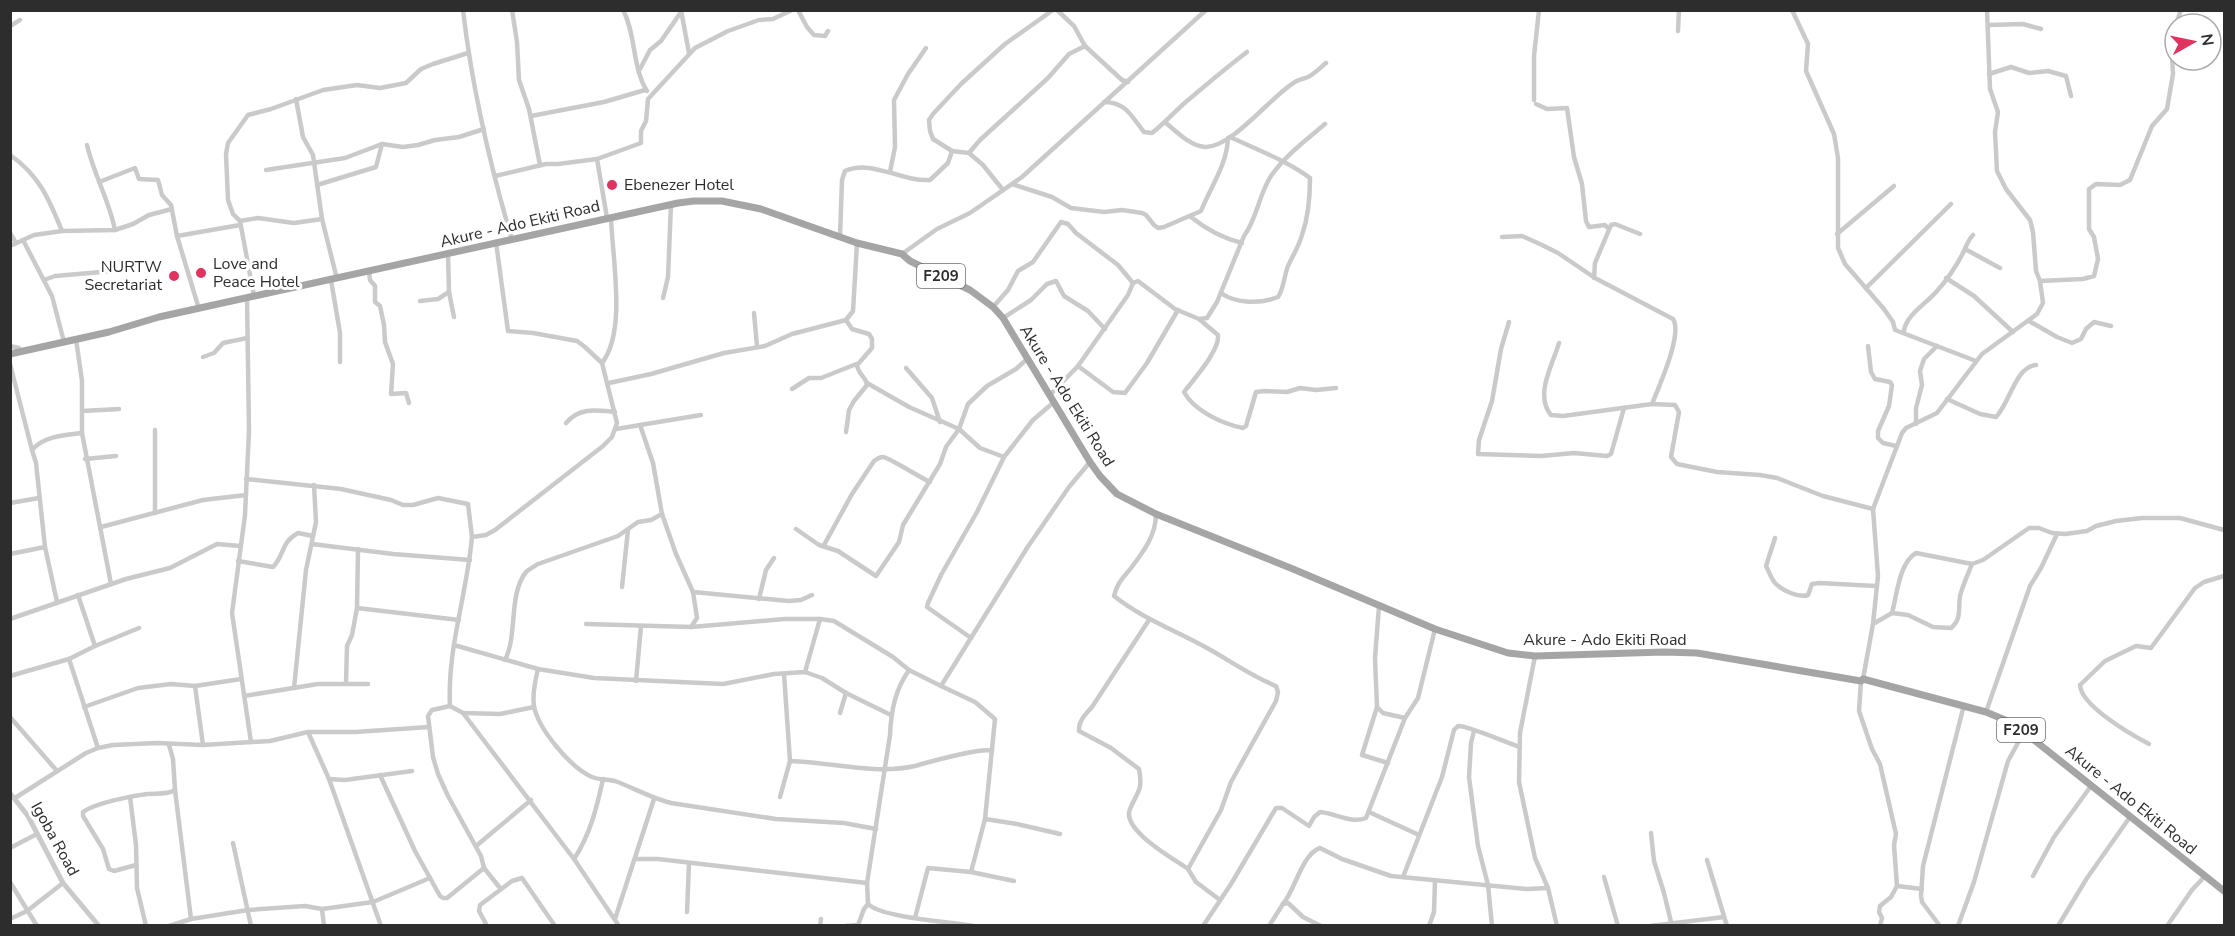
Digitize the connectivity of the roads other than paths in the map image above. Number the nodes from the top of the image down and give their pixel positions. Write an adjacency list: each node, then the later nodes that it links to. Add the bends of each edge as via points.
1 (463, 10): 23 (street)
2 (512, 10): 35 (street, via 519,80)
3 (623, 10): 26 (street, via 629,20)
4 (792, 10): 24 (street, via 728,31)
5 (798, 10): 18 (street, via 814,35 822,37)
6 (1053, 10): 42 (street, via 1005,44 933,114 929,125 933,139)
7 (1057, 10): 20 (street, via 1074,26)
8 (1206, 10): 29 (street)
9 (1539, 10): 64 (street, via 1535,102 1547,109 1567,108 1586,221 1589,227)
10 (1678, 10): 19 (street)
11 (1792, 10): 69 (street, via 1808,44 1806,71 1834,134 1838,158)
12 (1987, 10): 15 (street)
13 (681, 11): 24 (street); 26 (street)
14 (20, 20): 16 (street)
15 (1988, 25): 17 (street, via 2023,24); 28 (street)
16 (10, 26)
17 (2041, 29)
18 (828, 31)
19 (1678, 31)
20 (1085, 46): 29 (street); 43 (street, via 1069,54)
21 (926, 48): 50 (street, via 894,100 895,147)
22 (1247, 52): 36 (street, via 1185,102)
23 (468, 53): 33 (street, via 421,69 406,83 380,88 351,85); 38 (street)
24 (689, 53): 31 (street)
25 (1326, 63): 39 (street, via 1309,77 1295,82)
26 (639, 69): 30 (street)
27 (2173, 72): 91 (street, via 2167,109 2152,126 2130,180 2122,185 2096,184 2089,189 2089,229 2098,259 2094,276)
28 (1989, 74): 32 (street, via 2011,67 2029,73 2062,74); 91 (street, via 1998,112 1996,171 2030,220)
29 (1128, 82): 34 (street)
30 (645, 90): 31 (street); 35 (street)
31 (652, 94): 45 (street, via 647,102 641,143)
32 (2071, 96)
33 (296, 99): 47 (street, via 303,137); 63 (street, via 248,115 228,143 228,200)
34 (1104, 102): 36 (street, via 1122,105 1148,134); 53 (street)
35 (531, 116): 48 (street)
36 (1166, 123): 39 (street, via 1202,146)
37 (1325, 124): 46 (street)
38 (484, 129): 40 (street, via 418,145); 51 (street)
39 (1229, 138): 46 (street); 60 (street, via 1219,174 1201,212)
40 (382, 144): 47 (street); 54 (street, via 376,167)
41 (87, 145): 52 (street)
42 (952, 151): 43 (street); 50 (street, via 948,163 930,180)
43 (969, 153): 56 (street)
44 (10, 155): 66 (street, via 33,173 44,189)
45 (597, 159): 48 (street); 61 (street)
46 (1283, 161): 79 (street, via 1272,174); 95 (street, via 1310,178 1310,184 1306,221 1287,267 1282,291 1274,299 1241,301)
47 (314, 164): 49 (street); 54 (street)
48 (540, 165): 51 (street)
49 (266, 171)
50 (890, 172): 72 (street, via 860,166 845,171)
51 (495, 176): 75 (street)
52 (99, 182): 59 (street, via 135,168 139,179 159,182); 65 (street)
53 (1012, 184): 56 (street); 60 (street, via 1052,197 1071,208 1142,213 1158,228)
54 (317, 185): 62 (street)
55 (1894, 186): 69 (street)
56 (1003, 190): 83 (street)
57 (672, 204): 61 (main road, Akure - Ado Ekiti Road / F209); 72 (main road, Akure - Ado Ekiti Road / F209, via 736,204); 97 (street)
58 (1951, 204): 93 (street)
59 (172, 209): 65 (street); 71 (street)
60 (1191, 217): 79 (street, via 1206,230)
61 (609, 218): 75 (main road, Akure - Ado Ekiti Road / F209); 127 (street, via 616,298 612,348)
62 (322, 219): 63 (street, via 294,224 258,218); 90 (street)
63 (240, 223): 71 (street); 96 (street)
64 (1608, 228): 68 (street, via 1615,224); 87 (street)
65 (115, 230): 66 (street)
66 (62, 231): 74 (street)
67 (10, 233): 77 (street)
68 (1640, 234)
69 (1837, 234): 93 (street, via 1842,259)
70 (1973, 235): 81 (street)
71 (177, 236): 100 (street)
72 (840, 236): 78 (main road, Akure - Ado Ekiti Road / F209)
73 (1502, 237): 87 (street, via 1526,237)
74 (23, 240): 77 (street); 89 (street)
75 (512, 240): 76 (main road, Akure - Ado Ekiti Road / F209)
76 (496, 242): 82 (main road, Akure - Ado Ekiti Road / F209); 127 (street, via 508,331 577,340)
77 (16, 243): 80 (street)
78 (857, 243): 83 (main road, Akure - Ado Ekiti Road / F209); 106 (street, via 853,311)
79 (1242, 243): 95 (street)
80 (10, 246)
81 (1965, 249): 84 (street); 88 (street)
82 (448, 254): 86 (main road, Akure - Ado Ekiti Road / F209); 94 (street)
83 (902, 254): 99 (main road, Akure - Ado Ekiti Road / F209, via 970,290)
84 (2000, 268)
85 (113, 271): 89 (street)
86 (369, 272): 90 (main road, Akure - Ado Ekiti Road / F209); 140 (street, via 393,364 391,394 405,393)
87 (1594, 278): 141 (street, via 1676,322 1668,362)
88 (1946, 278): 111 (street, via 1905,323); 112 (street, via 1974,296)
89 (44, 280): 115 (street)
90 (334, 280): 96 (main road, Akure - Ado Ekiti Road / F209); 126 (street)
91 (2040, 281): 107 (street, via 2042,309)
92 (1133, 283): 99 (street, via 1118,265 1061,222 1032,262 1018,271); 101 (street, via 1138,281); 110 (street)
93 (1866, 288): 111 (street, via 1890,317 1895,330)
94 (449, 292): 98 (street, via 438,299); 103 (street)
95 (1221, 293): 105 (street, via 1211,314)
96 (250, 297): 100 (main road, Akure - Ado Ekiti Road / F209); 113 (street)
97 (663, 298)
98 (420, 301)
99 (993, 308): 104 (main road, Akure - Ado Ekiti Road / F209)
100 (199, 309): 114 (main road, Akure - Ado Ekiti Road / F209)
101 (1179, 310): 105 (street); 131 (street, via 1125,393 1113,393)
102 (754, 313): 118 (street)
103 (454, 317)
104 (1003, 318): 110 (street, via 1056,281 1064,296 1088,311); 124 (main road, Akure - Ado Ekiti Road / F209)
105 (1199, 319): 135 (street, via 1218,335 1218,341 1184,392 1207,416 1243,428 1256,392)
106 (846, 320): 118 (street); 129 (street, via 852,329 866,332 872,339 872,348)
107 (2029, 321): 109 (street, via 2072,342 2081,339 2094,322); 112 (street)
108 (1509, 322): 142 (street, via 1478,454 1607,456 1615,445)
109 (2111, 326)
110 (1105, 330): 131 (street)
111 (1904, 331): 120 (street)
112 (2013, 332): 125 (street)
113 (247, 338): 123 (street, via 224,342 214,353); 162 (street)
114 (76, 339): 115 (main road, Akure - Ado Ekiti Road / F209); 144 (street)
115 (64, 342): 121 (main road, Akure - Ado Ekiti Road / F209)
116 (1559, 343): 142 (street, via 1543,402 1551,416)
117 (10, 346): 121 (street)
118 (757, 346): 134 (street)
119 (1868, 346): 156 (street, via 1875,379 1892,385 1878,438)
120 (1937, 346): 125 (street); 149 (street, via 1924,359 1920,371 1922,385)
121 (22, 351): 122 (main road, Akure - Ado Ekiti Road / F209)
122 (10, 354)
123 (203, 357)
124 (1028, 358): 137 (main road, Akure - Ado Ekiti Road / F209); 152 (street, via 972,399)
125 (1976, 361): 138 (street)
126 (340, 362)
127 (602, 363): 134 (street)
128 (10, 364): 157 (street)
129 (857, 364): 133 (street, via 857,372); 136 (street, via 821,378 810,378)
130 (2036, 365): 138 (street, via 2021,372 1996,417)
131 (1078, 366): 137 (street)
132 (906, 368): 147 (street, via 932,398)
133 (867, 382): 147 (street); 154 (street, via 849,410)
134 (609, 383): 145 (street)
135 (1336, 388)
136 (792, 390)
137 (1050, 395): 139 (main road, Akure - Ado Ekiti Road / F209)
138 (1947, 399): 149 (street, via 1937,413)
139 (1054, 402): 159 (street, via 1033,420); 161 (main road, Akure - Ado Ekiti Road / F209)
140 (409, 403)
141 (1652, 404): 142 (street); 168 (street, via 1678,408 1671,457 1677,464 1777,478)
142 (1624, 408)
143 (119, 409): 144 (street)
144 (82, 411): 155 (street)
145 (615, 412): 148 (street, via 585,410); 151 (street)
146 (700, 416): 150 (street)
147 (940, 422): 152 (street)
148 (566, 423)
149 (1916, 424): 156 (street, via 1906,428)
150 (640, 425): 151 (street); 170 (street, via 653,463)
151 (616, 429): 178 (street, via 603,446 502,526)
152 (959, 429): 159 (street, via 980,448); 163 (street)
153 (155, 430): 169 (street)
154 (846, 432)
155 (82, 433): 157 (street, via 40,442); 160 (street)
156 (1896, 446): 168 (street)
157 (32, 450): 166 (street)
158 (116, 456): 160 (street)
159 (1004, 457): 214 (street, via 927,608)
160 (85, 459): 172 (street)
161 (1090, 462): 171 (main road, Akure - Ado Ekiti Road / F209, via 1117,494); 214 (street, via 1027,548)
162 (246, 478): 164 (street); 165 (street)
163 (930, 482): 181 (street, via 890,459 879,458 852,494); 181 (street, via 903,525 899,542 876,576)
164 (314, 485): 177 (street); 178 (street, via 403,505 438,498 468,504)
165 (246, 495): 169 (street, via 203,500); 182 (street)
166 (39, 498): 167 (street); 183 (street)
167 (10, 502)
168 (1873, 509): 192 (street)
169 (155, 513): 172 (street)
170 (662, 514): 174 (street); 194 (street)
171 (1156, 514): 199 (main road, Akure - Ado Ekiti Road / F209); 206 (street, via 1155,532 1116,585 1114,596)
172 (101, 528): 191 (street)
173 (796, 529): 181 (street)
174 (628, 530): 193 (street); 219 (street, via 526,572)
175 (2224, 530): 176 (street, via 2180,518 2142,518)
176 (2057, 534): 189 (street, via 2029,528); 241 (street, via 2030,586)
177 (313, 537): 180 (street); 188 (street, via 298,533 292,536 273,567)
178 (472, 537): 187 (street)
179 (1775, 538): 192 (street, via 1766,566 1774,583 1785,590 1804,597 1812,584)
180 (312, 544): 184 (street); 232 (street)
181 (824, 545)
182 (240, 546): 188 (street); 191 (street, via 217,544 170,568)
183 (45, 547): 185 (street); 198 (street)
184 (358, 549): 187 (street); 200 (street)
185 (10, 554)
186 (774, 558): 197 (street, via 766,570)
187 (470, 560): 205 (street)
188 (238, 561): 225 (street, via 232,613)
189 (1972, 564): 201 (street, via 1913,554); 201 (street, via 1960,598 1959,615 1951,628 1933,627 1908,615)
190 (2224, 576): 251 (street, via 2195,588 2151,648 2136,646 2105,661 2080,684 2081,691 2098,710)
191 (111, 584): 195 (street)
192 (1876, 586): 208 (street)
193 (621, 587)
194 (693, 592): 197 (street); 202 (street)
195 (78, 595): 198 (street); 216 (street)
196 (812, 595): 197 (street, via 789,601)
197 (759, 599)
198 (57, 602): 203 (street)
199 (1379, 606): 213 (main road, Akure - Ado Ekiti Road / F209); 239 (street)
200 (357, 608): 205 (street); 228 (street, via 347,646)
201 (1892, 613): 208 (street)
202 (697, 618): 210 (street); 211 (street)
203 (10, 619)
204 (820, 619): 210 (street); 221 (street, via 844,626); 222 (street)
205 (459, 620): 215 (street)
206 (1149, 620): 289 (street, via 1078,725 1079,730 1139,769 1142,785 1128,812 1130,825); 289 (street, via 1276,686 1278,692)
207 (586, 624): 209 (street)
208 (1873, 624): 226 (street)
209 (641, 626): 211 (street); 227 (street)
210 (703, 626): 211 (street)
211 (691, 627)
212 (139, 628): 216 (street)
213 (1435, 629): 217 (main road, Akure - Ado Ekiti Road / F209, via 1508,653); 245 (street, via 1418,698)
214 (971, 638): 231 (street)
215 (454, 645): 219 (street); 236 (street)
216 (95, 646): 218 (street)
217 (1535, 656): 226 (main road, Akure - Ado Ekiti Road / F209, via 1697,653); 254 (street)
218 (69, 659): 224 (street); 238 (street)
219 (505, 660): 220 (street)
220 (538, 669): 227 (street); 237 (street)
221 (909, 670): 231 (street); 243 (street)
222 (805, 672): 223 (street); 233 (street)
223 (784, 674): 227 (street, via 723,684); 257 (street)
224 (10, 676)
225 (242, 679): 230 (street); 234 (street)
226 (1862, 680): 235 (main road, Akure - Ado Ekiti Road / F209); 302 (street, via 1860,711 1880,764 1896,834)
227 (636, 681)
228 (346, 683): 229 (street); 232 (street)
229 (368, 684)
230 (195, 686): 238 (street, via 138,688); 253 (street)
231 (941, 686): 256 (street, via 975,702 995,719)
232 (294, 688): 234 (street)
233 (846, 693): 240 (street); 243 (street)
234 (244, 696): 250 (street)
235 (1964, 705): 241 (main road, Akure - Ado Ekiti Road / F209); 305 (street, via 1925,852)
236 (450, 706): 242 (street); 246 (street, via 429,712)
237 (534, 706): 242 (street, via 500,714); 264 (street, via 542,726 557,746 589,776)
238 (84, 707): 255 (street)
239 (1377, 707): 245 (street, via 1383,713); 258 (street, via 1362,755)
240 (840, 712)
241 (1986, 712): 249 (main road, Akure - Ado Ekiti Road / F209)
242 (464, 713): 271 (street)
243 (891, 715): 259 (street)
244 (10, 717): 260 (street)
245 (1404, 718): 258 (street)
246 (429, 727): 248 (street); 281 (street, via 436,767)
247 (1474, 731): 254 (street); 279 (street, via 1462,725 1454,730 1442,777); 301 (street, via 1468,777)
248 (308, 732): 250 (street); 263 (street)
249 (2024, 732): 265 (main road, Akure - Ado Ekiti Road / F209); 323 (street, via 2008,761)
250 (251, 742): 253 (street)
251 (2149, 744)
252 (169, 745): 253 (street); 255 (street, via 133,743); 266 (street)
253 (203, 746)
254 (1520, 747): 304 (street, via 1525,815 1535,858)
255 (98, 748): 260 (street)
256 (992, 751): 259 (street, via 984,749); 274 (street)
257 (790, 761): 259 (street); 269 (street)
258 (1388, 763): 272 (street)
259 (885, 769): 275 (street)
260 (57, 771): 267 (street)
261 (412, 771): 262 (street)
262 (380, 775): 263 (street); 294 (street)
263 (329, 779): 308 (street)
264 (603, 779): 270 (street); 284 (street, via 595,814)
265 (2091, 786): 273 (main road, Akure - Ado Ekiti Road / F209); 291 (street, via 2054,837)
266 (175, 790): 268 (street); 318 (street)
267 (13, 795): 277 (street, Igoba Road)
268 (130, 797): 287 (street); 287 (street, via 86,809 83,816 109,869)
269 (780, 797)
270 (654, 799): 275 (street, via 776,819); 283 (street)
271 (531, 800): 281 (street); 284 (street)
272 (1369, 812): 279 (street); 307 (street, via 1360,820 1320,812 1310,826 1276,808)
273 (2130, 817): 292 (main road, Akure - Ado Ekiti Road / F209); 347 (street)
274 (985, 819): 278 (street); 290 (street)
275 (876, 829): 300 (street)
276 (1651, 833): 321 (street, via 1654,861)
277 (37, 834): 282 (street); 299 (street, Igoba Road)
278 (1060, 834)
279 (1419, 835): 293 (street)
280 (233, 843): 312 (street)
281 (476, 846): 288 (street)
282 (10, 848)
283 (635, 858): 286 (street); 320 (street)
284 (574, 859): 320 (street)
285 (1707, 860): 315 (street)
286 (688, 864): 300 (street); 314 (street)
287 (136, 865): 326 (street)
288 (484, 868): 294 (street, via 447,898 440,896); 303 (street)
289 (1188, 869): 307 (street, via 1196,882)
290 (971, 872): 296 (street); 316 (street, via 928,868)
291 (2033, 876)
292 (2205, 876): 306 (main road, Akure - Ado Ekiti Road / F209); 348 (street)
293 (1403, 877): 297 (street); 310 (street, via 1314,850)
294 (430, 878): 308 (street)
295 (1604, 878): 342 (street)
296 (1014, 881)
297 (1435, 881): 301 (street); 339 (street, via 1434,912)
298 (10, 882): 313 (street)
299 (63, 883): 313 (street); 325 (street, Igoba Road)
300 (867, 883): 309 (street)
301 (1488, 885): 304 (street); 340 (street)
302 (1898, 886): 305 (street); 345 (street, via 1880,906)
303 (500, 888): 330 (street, via 480,905); 331 (street, via 522,878)
304 (1548, 888): 341 (street)
305 (1922, 889): 346 (street, via 1922,902)
306 (2224, 891)
307 (1220, 900): 336 (street)
308 (373, 902): 311 (street); 329 (street)
309 (868, 904): 316 (street, via 875,910); 334 (street, via 858,924)
310 (1283, 904): 337 (street); 338 (street)
311 (322, 909): 312 (street, via 305,906); 328 (street)
312 (248, 910): 318 (street); 327 (street)
313 (27, 911): 317 (street); 324 (street)
314 (687, 912)
315 (1724, 917): 321 (street); 344 (street)
316 (915, 918): 335 (street)
317 (10, 919)
318 (191, 919): 322 (street)
319 (821, 919): 333 (street)
320 (615, 920): 332 (street)
321 (1671, 924): 343 (street)
322 (169, 925)
323 (1959, 925)
324 (37, 926)
325 (99, 926)
326 (146, 926)
327 (251, 926)
328 (324, 926)
329 (381, 926)
330 (487, 926)
331 (555, 926)
332 (619, 926)
333 (820, 926)
334 (845, 926)
335 (974, 926)
336 (1203, 926)
337 (1269, 926)
338 (1321, 926)
339 (1429, 926)
340 (1492, 926)
341 (1557, 926)
342 (1618, 926)
343 (1650, 926)
344 (1727, 926)
345 (1880, 926)
346 (1940, 926)
347 (2058, 926)
348 (2167, 926)

